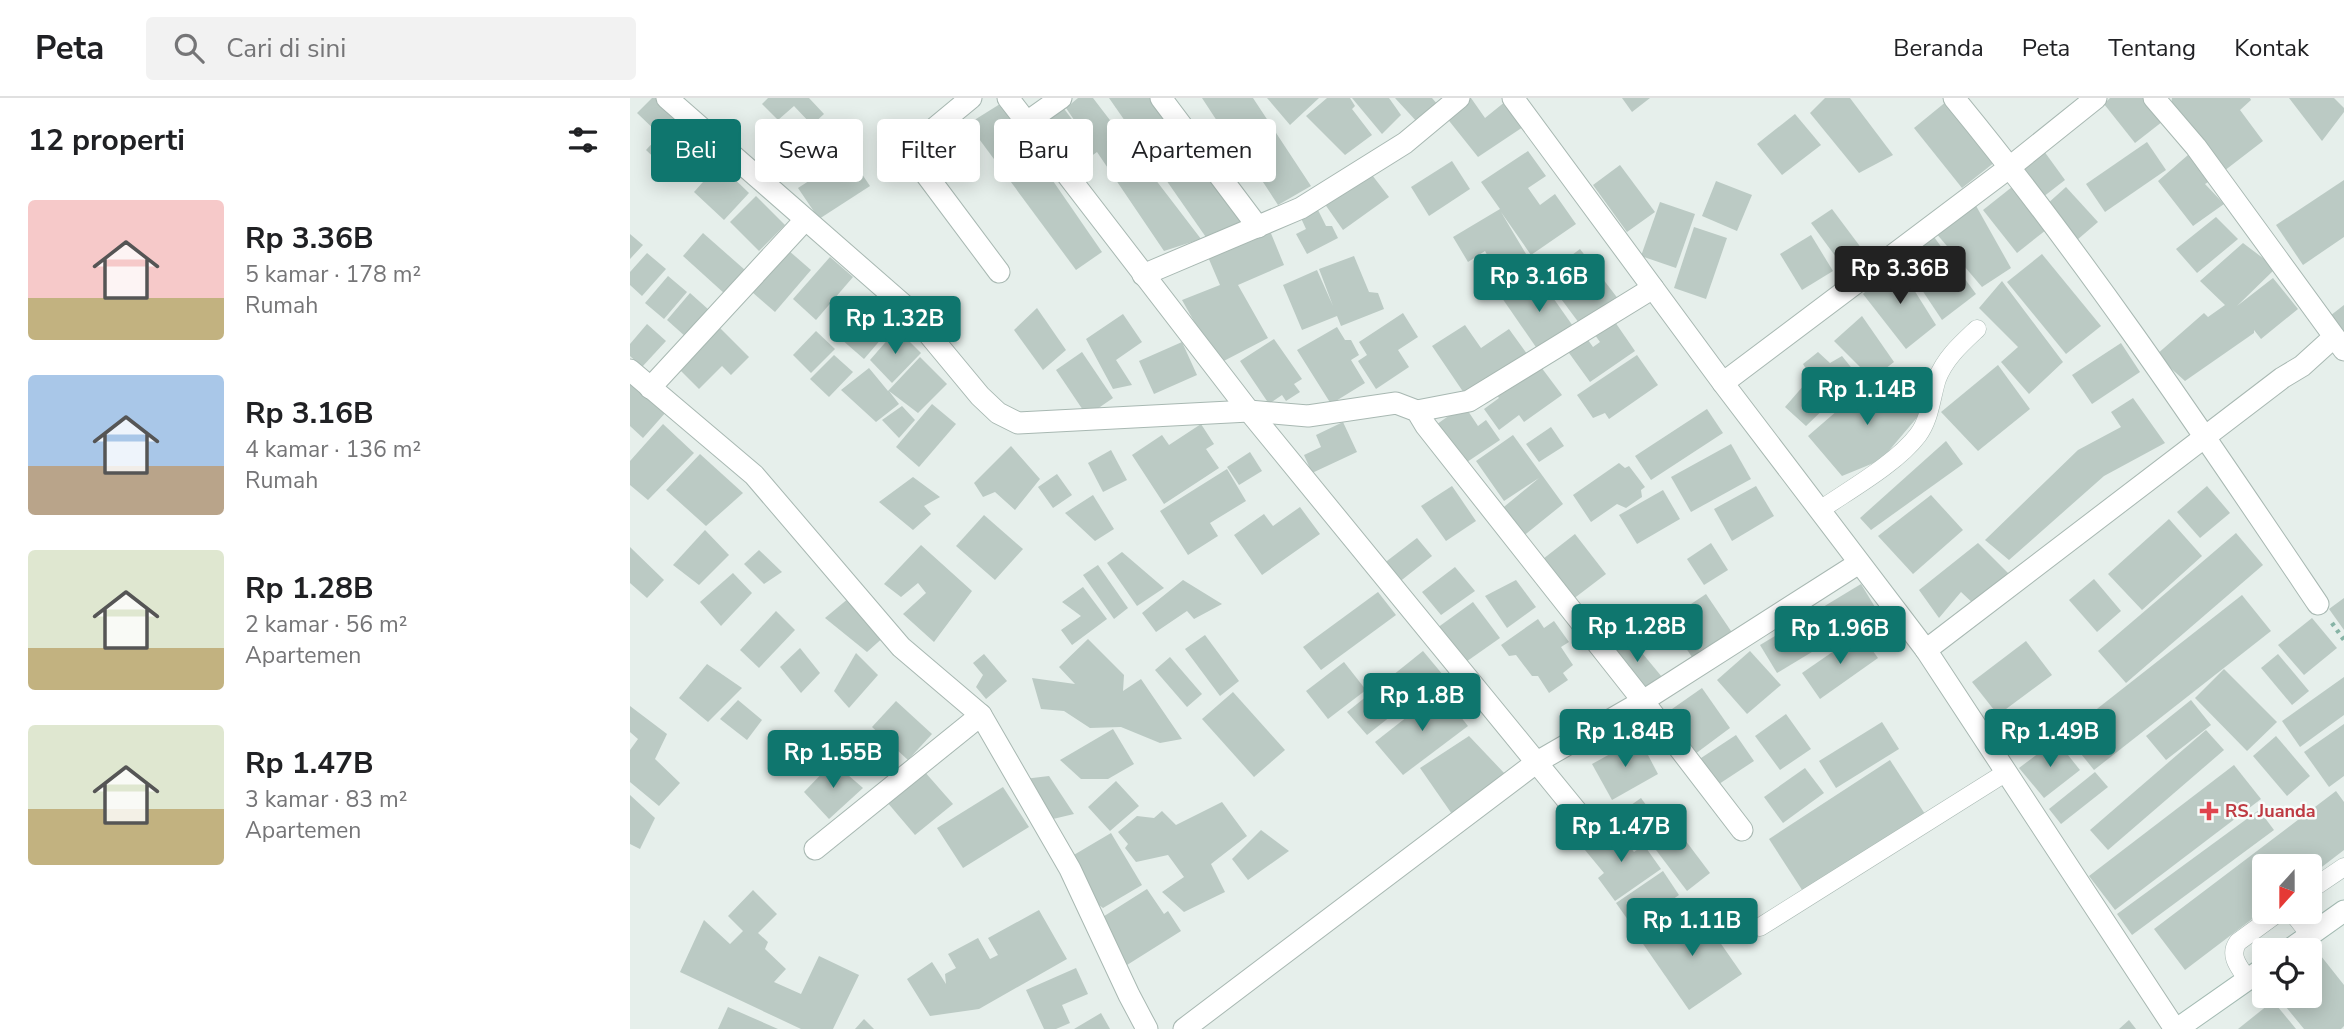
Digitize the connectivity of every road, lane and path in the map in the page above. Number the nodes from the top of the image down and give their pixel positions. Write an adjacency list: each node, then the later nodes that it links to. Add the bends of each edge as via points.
1 (667, 98): 15 (street)
2 (971, 98): 17 (street, via 919,141 919,165)
3 (1008, 98): 11 (street)
4 (1061, 98): 12 (street)
5 (1161, 98): 16 (street)
6 (1459, 98): 16 (street, via 1405,143 1301,208)
7 (1513, 98): 19 (street)
8 (1954, 98): 13 (street)
9 (2096, 98): 13 (street)
10 (2154, 98): 21 (street, via 2196,147)
11 (1025, 119)
12 (1031, 119)
13 (2010, 167): 23 (street); 27 (street)
14 (1072, 182): 18 (street)
15 (805, 220): 24 (street); 25 (street, via 906,308 980,396 1018,423)
16 (1258, 227): 18 (street)
17 (999, 272)
18 (1143, 275): 25 (street)
19 (1653, 288): 23 (street); 26 (street, via 1469,401)
20 (1977, 329): 28 (lane, via 1944,364 1928,414 1905,450)
21 (2339, 344): 27 (street, via 2281,378)
22 (630, 370): 24 (street)
23 (1723, 383): 28 (street)
24 (650, 388): 33 (street, via 754,475 901,647)
25 (1249, 411): 26 (street, via 1308,416 1396,403); 34 (street)
26 (1417, 411): 32 (street)
27 (2205, 438): 30 (street); 31 (street)
28 (1819, 510): 29 (street)
29 (1859, 563): 31 (street); 32 (street)
30 (2318, 604)
31 (1926, 650): 35 (street)
32 (1643, 701): 34 (street); 36 (street)
33 (981, 715): 38 (street); 49 (street, via 1070,869)
34 (1537, 762): 37 (street); 50 (street)
35 (2005, 773): 44 (lane); 51 (street)
36 (1742, 830)
37 (1595, 834)
38 (816, 849)
39 (2344, 867): 40 (lane)
40 (2322, 883)
41 (2344, 911): 45 (street)
42 (2263, 924): 47 (lane, via 2234,948 2234,956)
43 (2301, 924): 45 (lane)
44 (1760, 927)
45 (2310, 935): 46 (street)
46 (2306, 938)
47 (2252, 971)
48 (2252, 977): 51 (street)
49 (1147, 1029)
50 (1184, 1029)
51 (2176, 1029)

